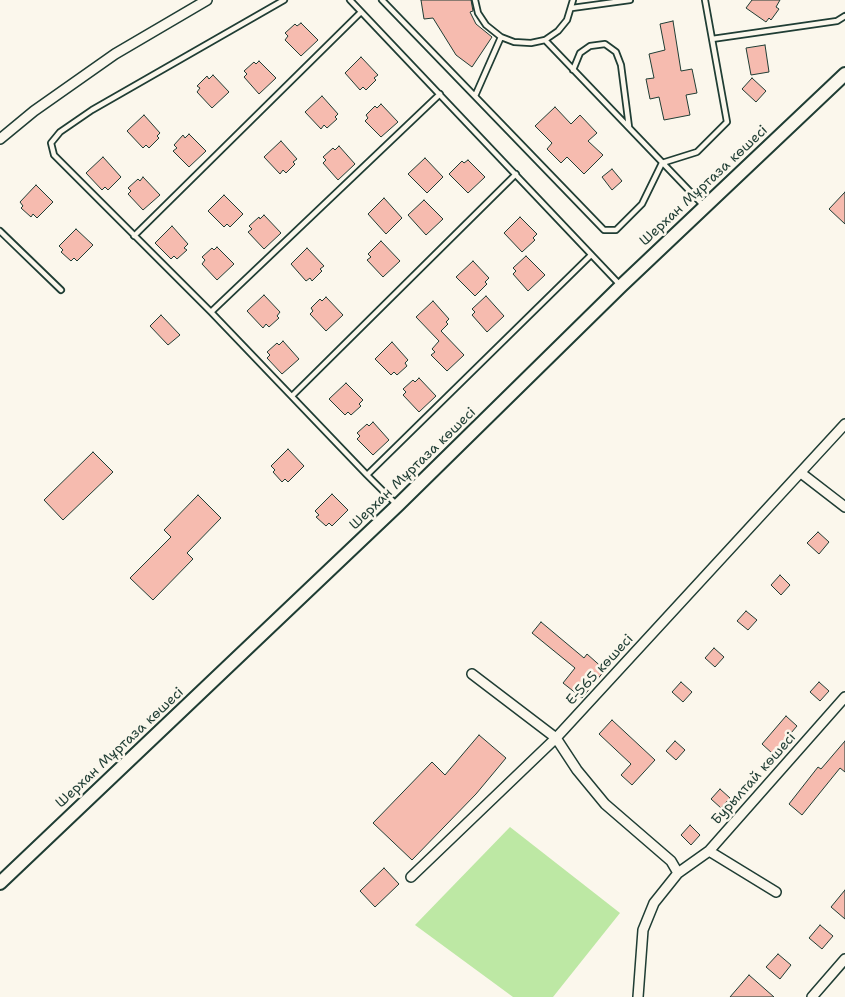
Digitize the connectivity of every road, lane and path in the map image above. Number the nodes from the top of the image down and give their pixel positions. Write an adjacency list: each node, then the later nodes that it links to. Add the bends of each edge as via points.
1 (207, 0): 20 (street, via 115,54)
2 (284, 0): 25 (lane, via 92,110 60,132 51,143 54,155)
3 (350, 0): 10 (lane)
4 (382, 0): 18 (lane)
5 (475, 0): 12 (lane, via 486,25)
6 (573, 0): 9 (lane)
7 (630, 0): 9 (lane)
8 (705, 0): 14 (lane)
9 (572, 8): 13 (lane, via 558,31)
10 (361, 12): 17 (lane); 25 (lane)
11 (845, 16): 14 (lane, via 837,21)
12 (501, 37): 13 (lane, via 522,43); 18 (lane)
13 (546, 40): 15 (lane)
14 (712, 40): 21 (lane, via 727,122 697,152)
15 (573, 70): 19 (lane); 19 (lane, via 580,53 590,46 605,44 616,52 621,65)
16 (845, 74): 23 (main road, Шерхан Мұртаза көшесі)
17 (440, 94): 22 (lane); 29 (lane)
18 (475, 96): 21 (lane, via 604,230 616,230 642,204)
19 (629, 128): 21 (lane)
20 (0, 139)
21 (662, 163): 23 (lane)
22 (516, 174): 26 (lane); 30 (lane)
23 (705, 206): 27 (main road, Шерхан Мұртаза көшесі)
24 (0, 231): 28 (lane)
25 (134, 236): 29 (lane)
26 (591, 255): 27 (lane); 33 (lane)
27 (621, 286): 34 (main road, Шерхан Мұртаза көшесі)
28 (61, 290)
29 (211, 312): 30 (lane)
30 (292, 396): 33 (lane)
31 (845, 424): 32 (street, Е-565 көшесі)
32 (802, 473): 35 (street); 38 (street, Е-565 көшесі)
33 (367, 475): 34 (lane)
34 (398, 506): 42 (main road, Шерхан Мұртаза көшесі)
35 (845, 507)
36 (472, 674): 38 (street)
37 (845, 697): 39 (street, Бурылтай көшесі)
38 (556, 738): 40 (street, via 605,804 671,861); 41 (street, Е-565 көшесі)
39 (709, 851): 40 (street, Бурылтай көшесі); 43 (street)
40 (678, 873): 45 (street, Бурылтай көшесі, via 654,903 643,930)
41 (411, 877)
42 (0, 882)
43 (776, 892)
44 (845, 959): 46 (street)
45 (638, 997)
46 (812, 997)

